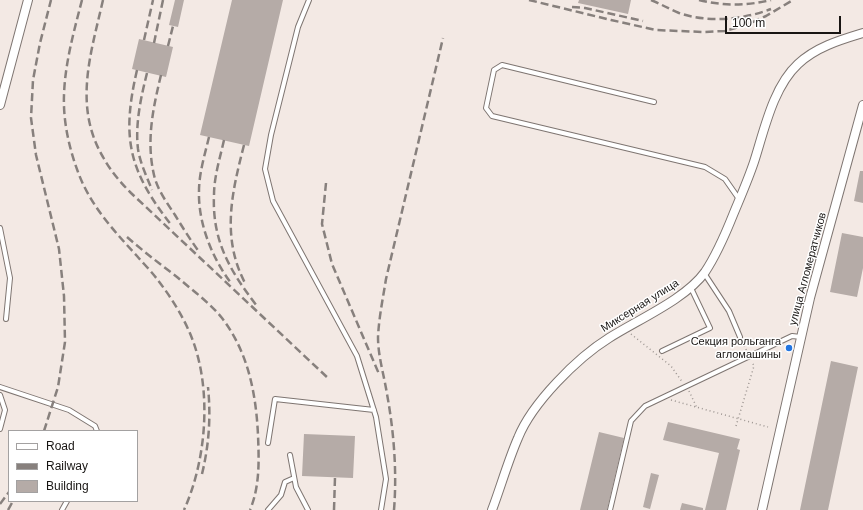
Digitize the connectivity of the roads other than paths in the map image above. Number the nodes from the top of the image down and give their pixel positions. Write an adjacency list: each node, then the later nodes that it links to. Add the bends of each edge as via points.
1 (28, 0): 5 (street)
2 (309, 0): 17 (lane, via 298,27 265,169 273,201 357,356)
3 (863, 33): 7 (street, Миксерная улица, via 836,41 814,52 797,65 784,81)
4 (654, 102): 7 (lane, via 502,65 494,70 486,108 492,116 705,166 725,179)
5 (0, 105)
6 (863, 105): 13 (street, улица Агломератчиков)
7 (740, 199): 9 (street, Миксерная улица, via 719,249)
8 (0, 228): 11 (lane, via 10,278)
9 (704, 273): 10 (street, Миксерная улица); 12 (lane, via 729,311)
10 (691, 288): 14 (lane, via 710,328); 26 (street, Миксерная улица, via 583,356 558,382 534,410 518,437)
11 (6, 319)
12 (740, 337)
13 (801, 338): 27 (lane, via 792,336 645,406 631,421); 28 (street, улица Агломератчиков)
14 (662, 351)
15 (0, 387): 19 (lane, via 69,410 96,426)
16 (0, 395): 18 (lane, via 5,410)
17 (374, 410): 20 (lane, via 275,399); 25 (lane, via 386,479)
18 (0, 429)
19 (97, 430)
20 (268, 444)
21 (290, 455): 22 (lane)
22 (294, 478): 23 (lane, via 285,482 281,495); 24 (lane)
23 (268, 510)
24 (308, 510)
25 (381, 510)
26 (492, 510)
27 (610, 510)
28 (762, 510)

